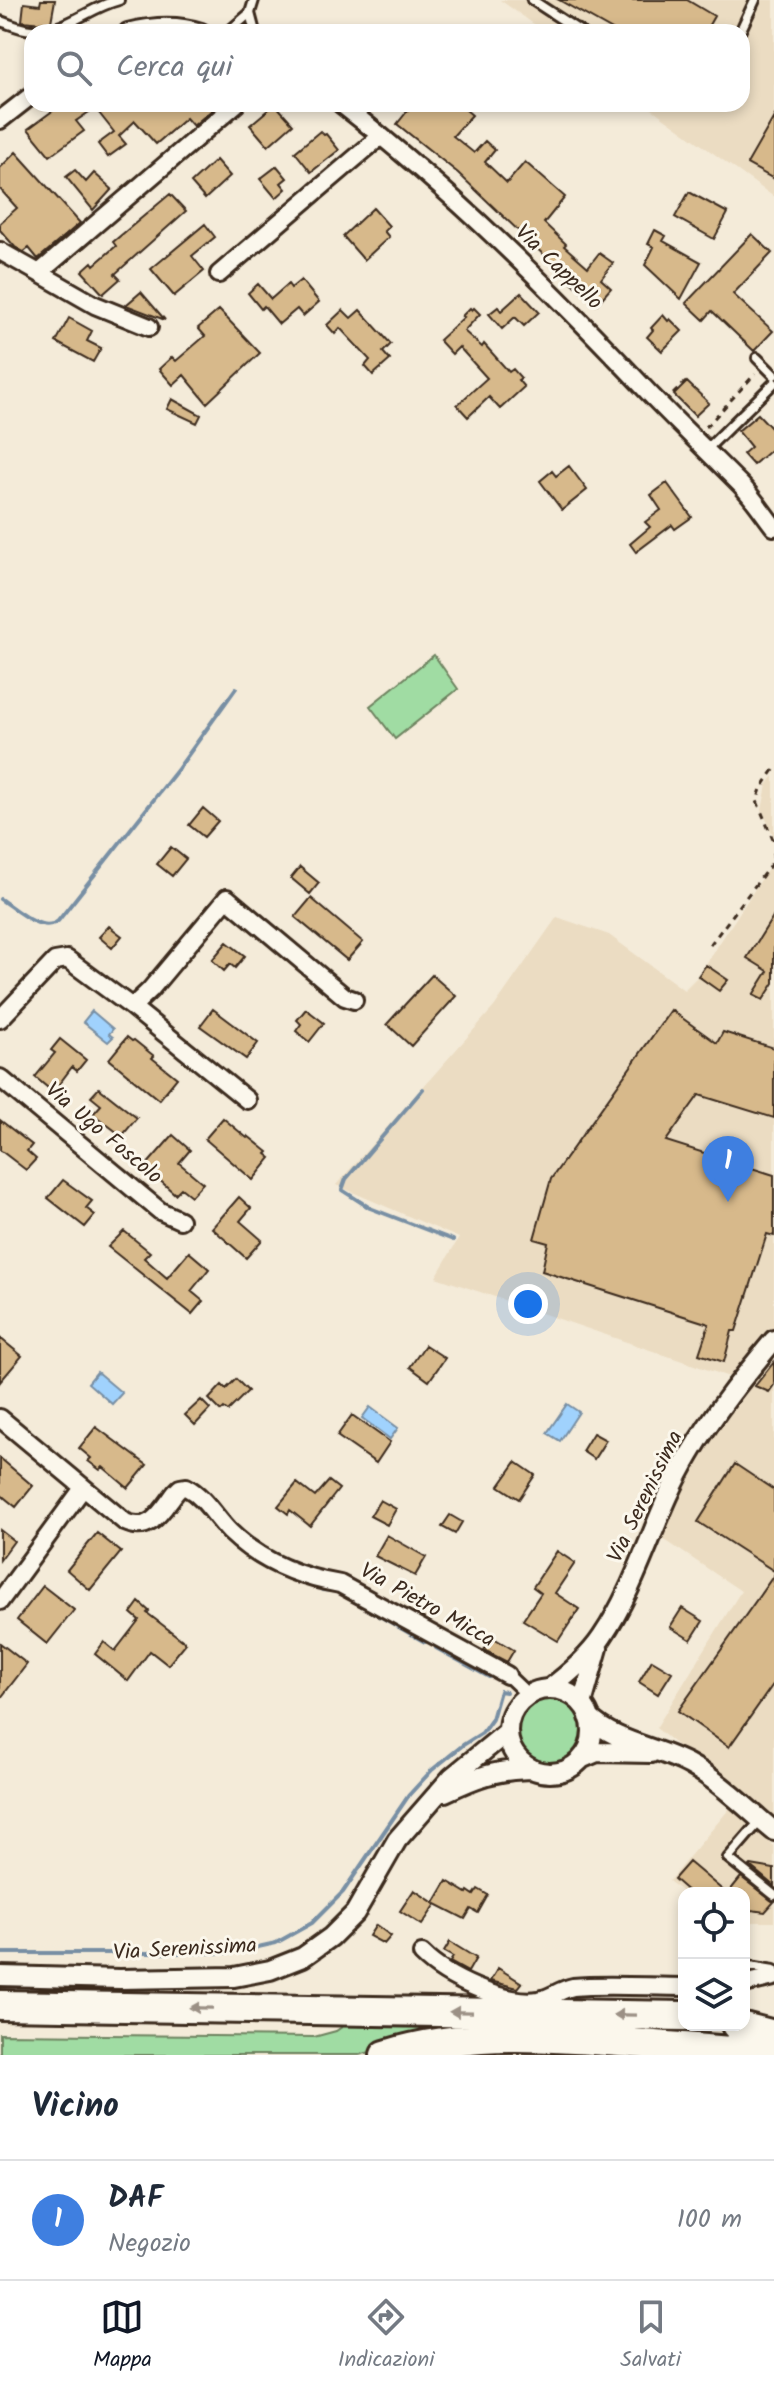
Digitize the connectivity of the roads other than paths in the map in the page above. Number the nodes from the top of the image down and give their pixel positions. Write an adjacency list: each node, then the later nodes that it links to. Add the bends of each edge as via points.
1 (119, 0): 7 (lane)
2 (254, 0): 5 (lane)
3 (532, 0): 10 (lane)
4 (755, 0): 11 (lane)
5 (250, 13): 8 (lane); 9 (lane)
6 (0, 21): 12 (lane)
7 (65, 24)
8 (237, 24)
9 (253, 24)
10 (569, 24)
11 (744, 24)
12 (24, 28)
13 (24, 100): 16 (street)
14 (227, 112): 19 (street)
15 (351, 112): 17 (street, Via Cappello)
16 (2, 114)
17 (381, 136): 20 (street); 25 (street, Via Cappello, via 519,259)
18 (0, 251): 19 (street)
19 (39, 273): 21 (street, via 95,305)
20 (219, 274)
21 (149, 327)
22 (760, 361): 23 (lane)
23 (774, 375)
24 (774, 383): 25 (lane)
25 (700, 446): 26 (street, Via Cappello, via 742,486)
26 (774, 527)
27 (354, 1000): 28 (street, via 227,898)
28 (132, 1007): 29 (street, via 61,959); 31 (street)
29 (0, 1019)
30 (0, 1078): 32 (street, Via Ugo Foscolo, via 160,1211)
31 (247, 1100)
32 (180, 1220)
33 (774, 1340): 37 (street, Via Serenissima, via 689,1455)
34 (0, 1418): 35 (street, Via Pietro Micca)
35 (83, 1488): 36 (street); 38 (street, Via Pietro Micca, via 125,1522 140,1527 186,1487 247,1548 272,1563 340,1584)
36 (0, 1601)
37 (601, 1638): 39 (street, Via Serenissima); 41 (street, Via Serenissima)
38 (507, 1675): 40 (street, Via Pietro Micca)
39 (549, 1689): 40 (street, Via Serenissima); 41 (street, via 561,1691)
40 (528, 1695): 42 (street, Via Serenissima, via 509,1718)
41 (586, 1710): 43 (street, via 605,1730); 44 (street, Via Serenissima, via 592,1731)
42 (507, 1732): 45 (street, via 514,1754); 46 (street, Via Serenissima)
43 (662, 1753): 44 (street, via 597,1752); 47 (street, via 710,1778)
44 (583, 1758): 45 (street, Via Serenissima, via 559,1773)
45 (530, 1769): 46 (street, Via Serenissima, via 501,1770)
46 (435, 1797): 52 (street, Via Serenissima, via 397,1840 355,1913 303,1957 234,1977)
47 (767, 1826): 48 (lane, via 728,1858)
48 (774, 1895)
49 (422, 1954): 55 (street, via 461,1982 513,1999 540,2000 571,1987)
50 (750, 1966): 51 (lane)
51 (774, 1970)
52 (0, 1976)
53 (774, 1977): 54 (street)
54 (750, 1983)
55 (678, 1987)
56 (0, 2005): 57 (highway, one-way to 56)
57 (678, 2016)
58 (750, 2029): 59 (highway)
59 (774, 2035)
60 (774, 2052): 61 (highway, via 539,2036 418,2045)
61 (385, 2055)

